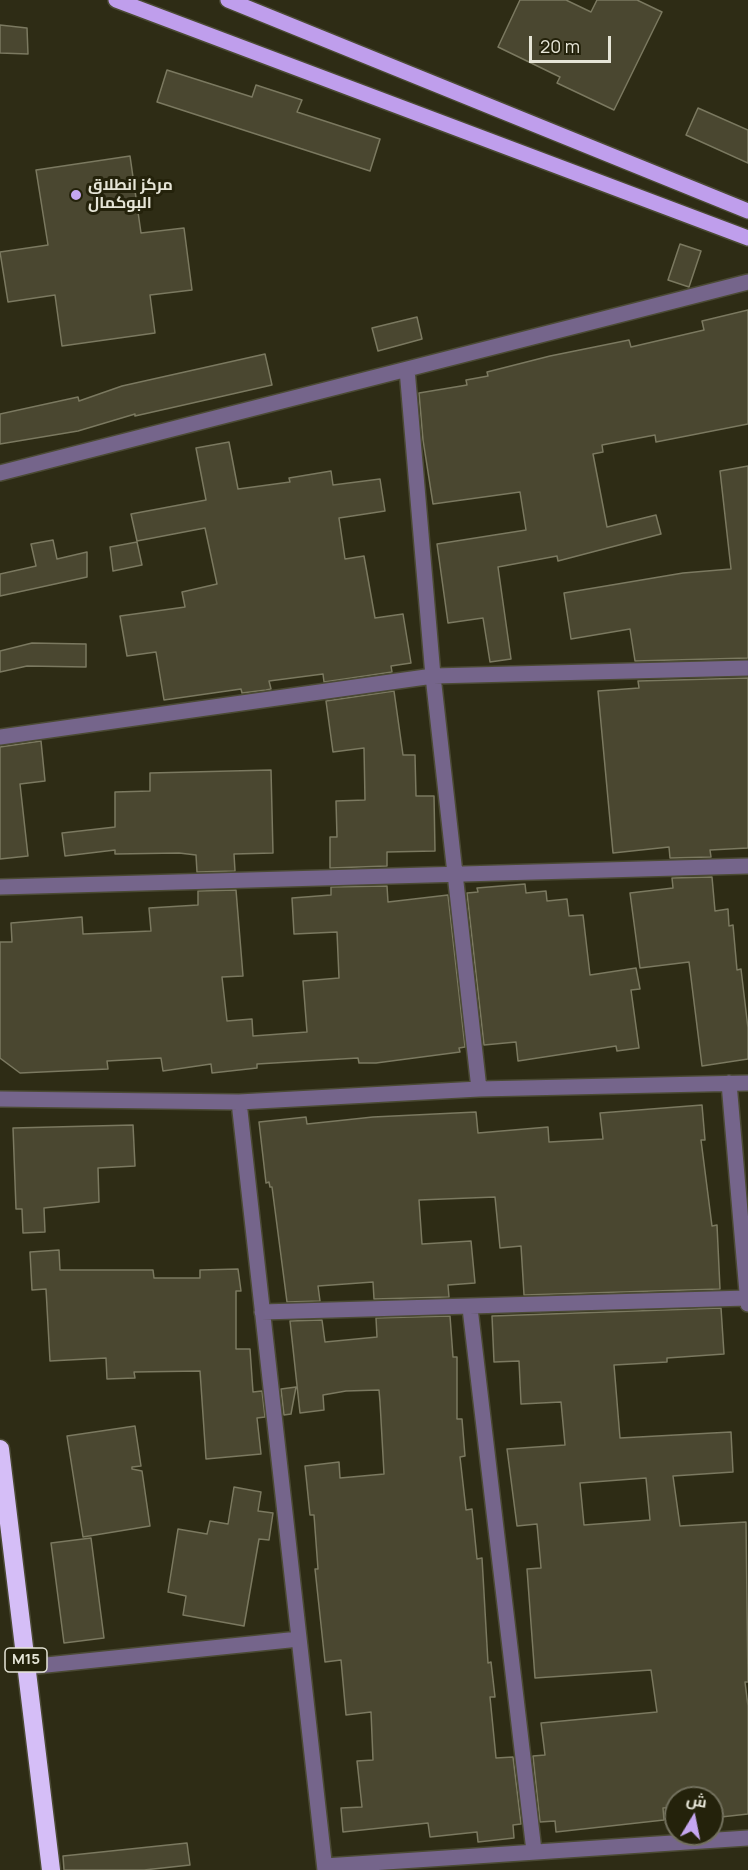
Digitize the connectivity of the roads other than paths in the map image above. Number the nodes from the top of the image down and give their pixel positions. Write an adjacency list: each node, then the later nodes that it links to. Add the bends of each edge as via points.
1 (116, 0): 4 (main road)
2 (228, 0): 3 (main road)
3 (748, 211)
4 (748, 238)
5 (748, 282): 6 (street)
6 (407, 369): 7 (street); 9 (street)
7 (0, 473)
8 (748, 668): 9 (street)
9 (433, 676): 10 (street); 12 (street)
10 (0, 737)
11 (748, 866): 12 (street)
12 (456, 875): 13 (street); 16 (street)
13 (0, 887)
14 (729, 1083): 15 (street); 16 (street); 19 (street)
15 (748, 1083)
16 (479, 1089): 18 (street)
17 (0, 1099): 18 (street)
18 (240, 1102): 22 (street)
19 (747, 1298): 20 (street); 21 (street)
20 (748, 1304)
21 (470, 1308): 22 (street); 27 (street)
22 (262, 1312): 24 (street)
23 (0, 1449): 25 (highway, M15)
24 (299, 1639): 25 (street); 28 (street)
25 (27, 1668): 29 (highway, M15)
26 (748, 1838): 27 (street)
27 (534, 1851): 28 (street)
28 (325, 1868)
29 (51, 1870)

